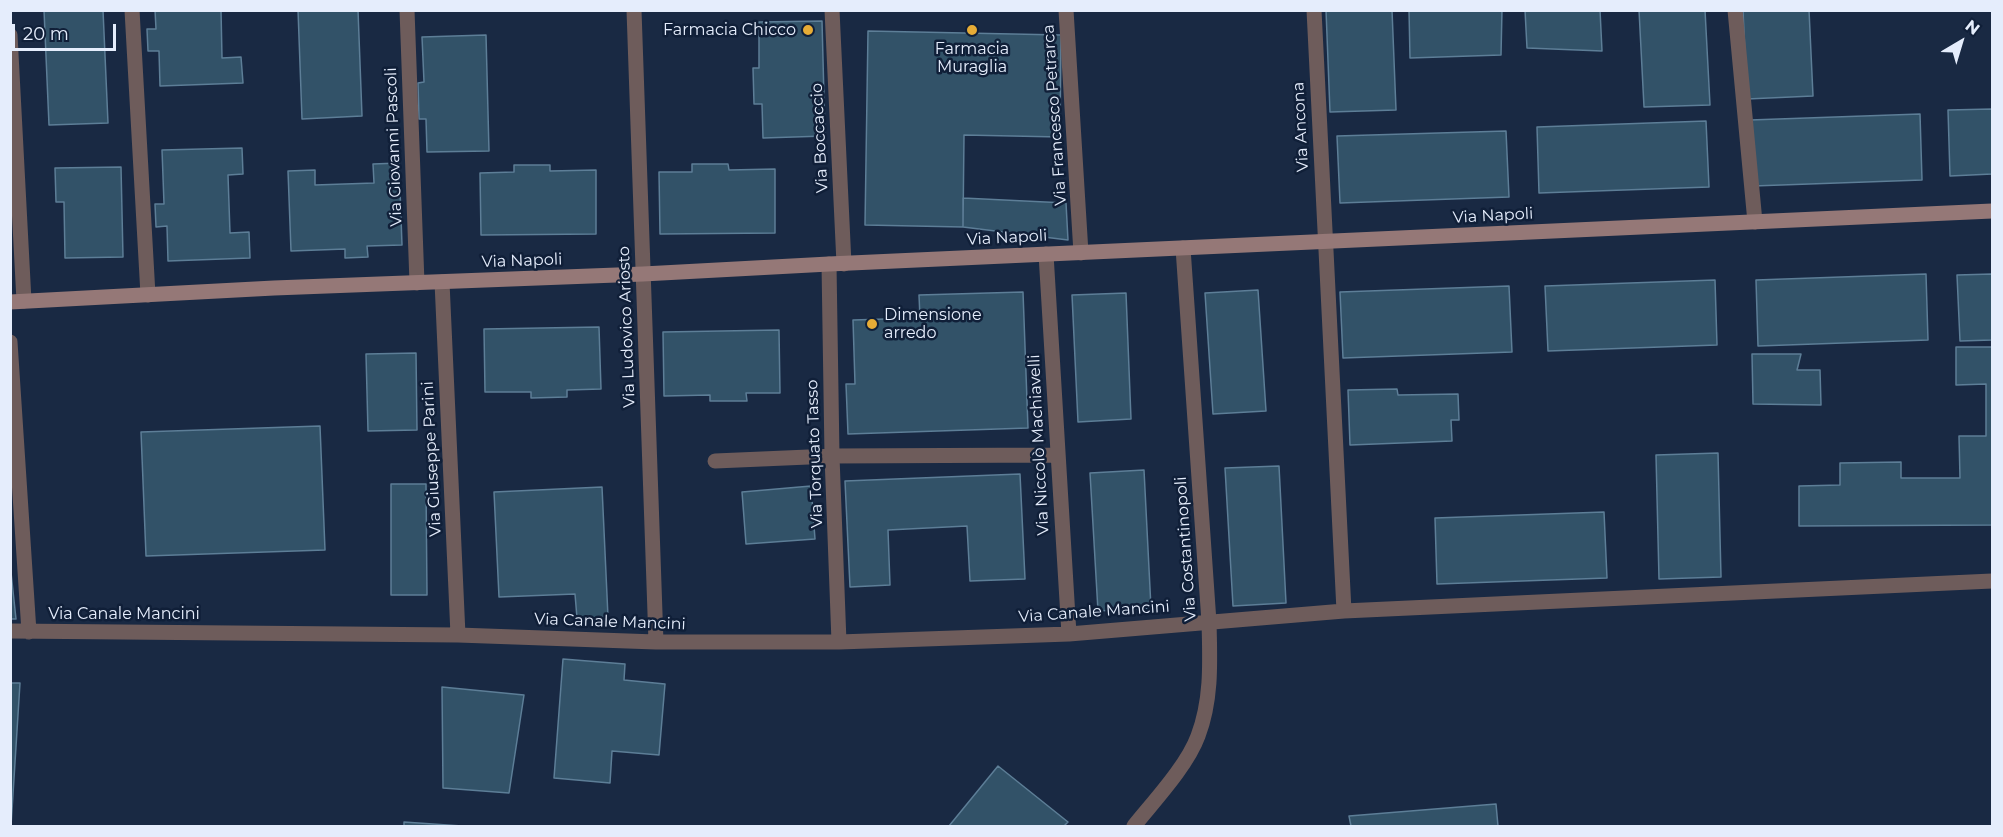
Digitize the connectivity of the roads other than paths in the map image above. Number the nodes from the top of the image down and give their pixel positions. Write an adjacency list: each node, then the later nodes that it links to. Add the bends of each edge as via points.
1 (132, 10): 19 (street)
2 (407, 10): 18 (street, Via Giovanni Pascoli)
3 (634, 10): 16 (street, Via Ludovico Ariosto)
4 (832, 10): 15 (street, Via Boccaccio)
5 (1066, 10): 13 (street, Via Francesco Petrarca)
6 (1314, 10): 11 (street, Via Ancona)
7 (1735, 10): 10 (street)
8 (10, 35): 20 (street)
9 (1992, 211): 10 (main road, Via Napoli)
10 (1755, 222): 11 (main road, Via Napoli)
11 (1325, 242): 12 (main road, Via Napoli); 26 (street, Via Ancona)
12 (1183, 248): 13 (main road, Via Napoli); 27 (street, Via Costantinopoli)
13 (1081, 253): 14 (main road, Via Napoli)
14 (1046, 254): 15 (main road, Via Napoli); 22 (street, Via Niccolò Machiavelli)
15 (836, 264): 16 (main road, Via Napoli); 23 (street, Via Torquato Tasso)
16 (643, 274): 17 (main road, Via Napoli); 32 (street, Via Ludovico Ariosto)
17 (442, 282): 18 (main road, Via Napoli); 31 (street, Via Giuseppe Parini)
18 (417, 283): 19 (main road, Via Napoli)
19 (148, 294): 20 (main road, Via Napoli)
20 (17, 301)
21 (10, 342): 29 (street)
22 (1057, 455): 23 (street); 30 (street, Via Niccolò Machiavelli)
23 (832, 456): 24 (street); 33 (street, Via Torquato Tasso)
24 (715, 461)
25 (1992, 581): 26 (street, Via Canale Mancini)
26 (1344, 611): 27 (street, Via Canale Mancini)
27 (1209, 622): 30 (street, Via Canale Mancini); 34 (street, Via Costantinopoli, via 1208,703 1198,738)
28 (10, 631): 29 (street, Via Canale Mancini)
29 (29, 632): 31 (street, Via Canale Mancini)
30 (1069, 634): 33 (street, Via Canale Mancini)
31 (458, 635): 32 (street, Via Canale Mancini)
32 (656, 642): 33 (street, Via Canale Mancini)
33 (839, 642)
34 (1134, 826)

